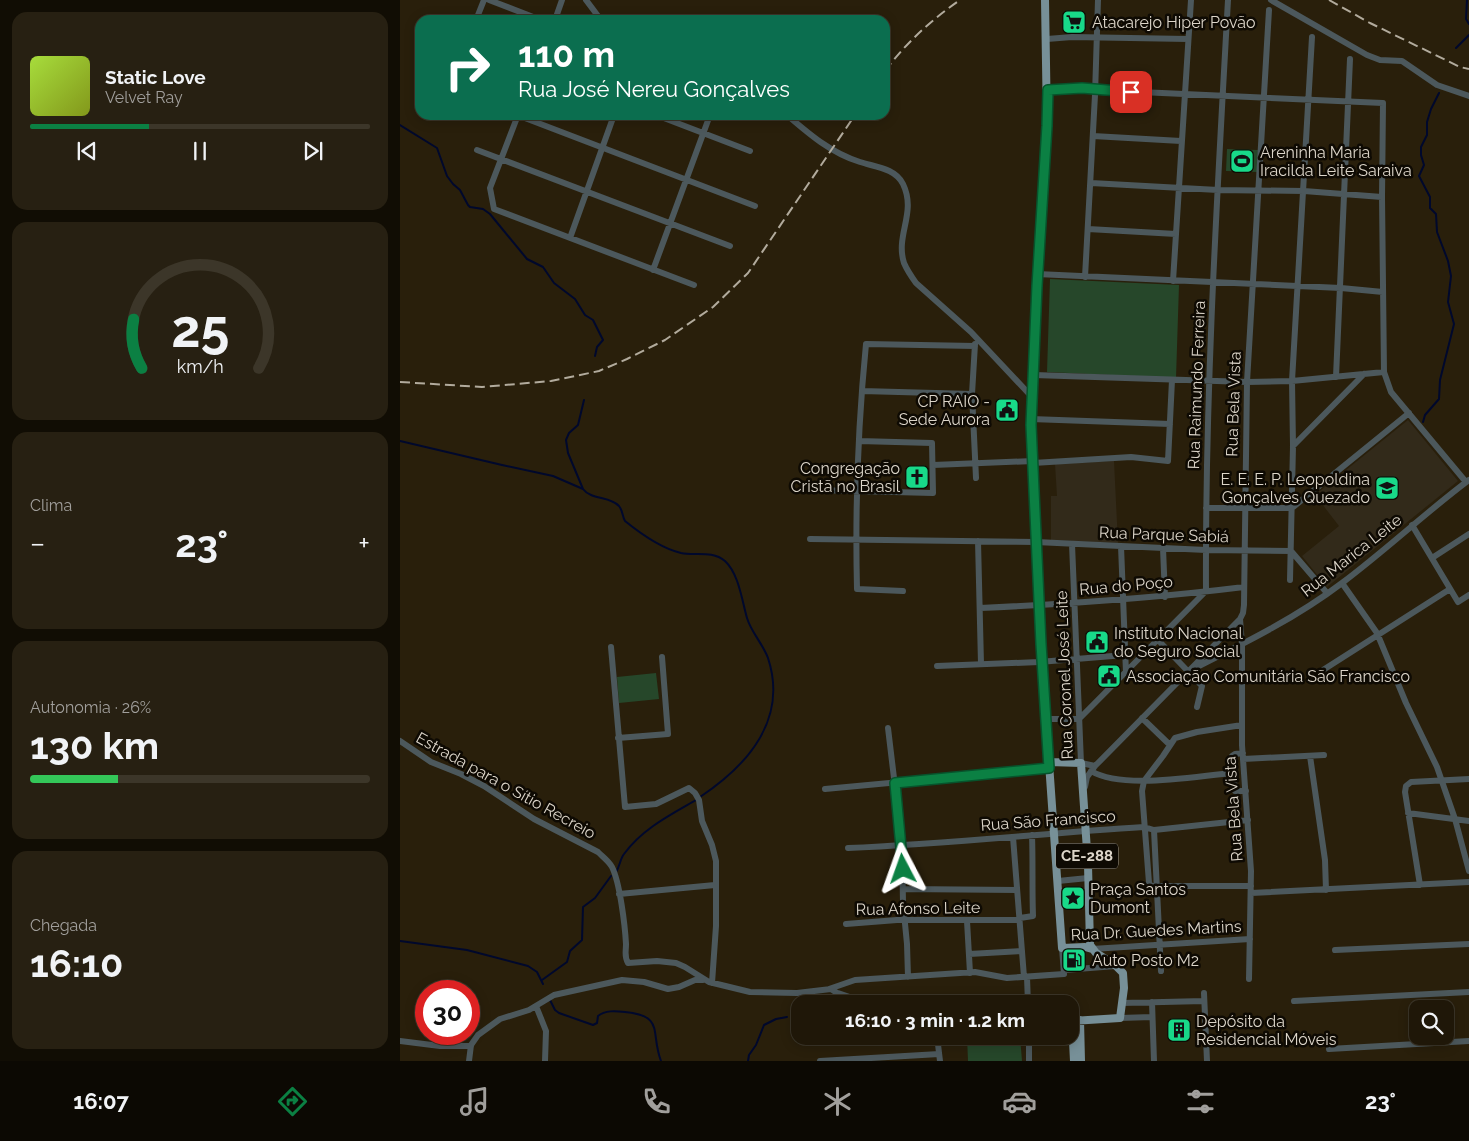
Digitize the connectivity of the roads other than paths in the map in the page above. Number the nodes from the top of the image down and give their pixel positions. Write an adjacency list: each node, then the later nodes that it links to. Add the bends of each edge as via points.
1 (484, 0): 11 (street)
2 (489, 0): 12 (street)
3 (562, 0): 13 (street)
4 (586, 0): 14 (street)
5 (1045, 0): 17 (main road, CE-288)
6 (1098, 0): 16 (street)
7 (1191, 0): 18 (street)
8 (1228, 0): 23 (street, Rua Raimundo Ferreira)
9 (1271, 0): 24 (street, via 1367,55 1380,60 1402,61 1437,85)
10 (1269, 10): 25 (street, Rua Bela Vista)
11 (478, 15)
12 (528, 15)
13 (556, 15)
14 (597, 15)
15 (1312, 37): 26 (street)
16 (1097, 38): 17 (street); 18 (street); 21 (street)
17 (1047, 39): 20 (main road, CE-288)
18 (1188, 39): 22 (street)
19 (1350, 60): 27 (street)
20 (1048, 90): 21 (street); 57 (main road, CE-288)
21 (1096, 90): 22 (street); 35 (street)
22 (1184, 94): 23 (street); 36 (street)
23 (1223, 96): 25 (street); 44 (street, Rua Raimundo Ferreira)
24 (1469, 96)
25 (1263, 97): 26 (street); 45 (street, Rua Bela Vista)
26 (1308, 99): 27 (street); 46 (street)
27 (1349, 101): 48 (street); 49 (street, via 1383,103)
28 (516, 120): 40 (street)
29 (531, 120): 37 (street)
30 (612, 120): 37 (street)
31 (669, 120): 34 (street)
32 (708, 120): 34 (street)
33 (793, 120): 66 (street, via 835,152 887,170 898,178 906,193 909,210 902,254 906,267 916,282)
34 (703, 133): 39 (street); 41 (street)
35 (1093, 136): 36 (street); 42 (street)
36 (1181, 141): 43 (street)
37 (602, 147): 41 (street); 47 (street)
38 (477, 150): 40 (street)
39 (750, 150)
40 (501, 159): 47 (street); 54 (street, via 490,188 494,209)
41 (686, 179): 50 (street); 51 (street)
42 (1091, 183): 43 (street); 52 (street)
43 (1178, 188): 44 (street); 53 (street)
44 (1218, 190): 45 (street); 60 (street, Rua Raimundo Ferreira)
45 (1259, 190): 46 (street); 61 (street, Rua Bela Vista)
46 (1304, 191): 48 (street); 63 (street)
47 (587, 192): 51 (street); 54 (street)
48 (1344, 194): 49 (street); 64 (street)
49 (1382, 197): 65 (street)
50 (755, 206)
51 (670, 224): 55 (street); 56 (street)
52 (1088, 229): 53 (street); 58 (street)
53 (1176, 234): 59 (street)
54 (570, 238): 56 (street)
55 (730, 246)
56 (653, 270): 62 (street)
57 (1037, 274): 58 (street); 70 (main road, CE-288)
58 (1085, 277): 59 (street)
59 (1173, 281): 60 (street)
60 (1213, 282): 61 (street); 73 (street, Rua Raimundo Ferreira)
61 (1254, 284): 63 (street); 75 (street, Rua Bela Vista)
62 (694, 285)
63 (1298, 287): 64 (street); 74 (street)
64 (1340, 288): 65 (street); 71 (street)
65 (1383, 292): 68 (street)
66 (976, 337): 67 (street); 78 (street)
67 (975, 346): 76 (street, via 866,344); 77 (street)
68 (1384, 372): 69 (street); 79 (street, via 1392,392)
69 (1364, 374): 71 (street); 83 (street)
70 (1034, 375): 72 (street); 78 (main road, CE-288)
71 (1336, 377): 74 (street)
72 (1172, 380): 73 (street); 81 (street)
73 (1209, 381): 75 (street); 91 (street, Rua Raimundo Ferreira)
74 (1292, 381): 75 (street); 83 (street)
75 (1247, 382): 92 (street, Rua Bela Vista)
76 (862, 391): 77 (street); 82 (street)
77 (972, 394): 86 (street)
78 (1032, 397): 80 (main road, CE-288)
79 (1409, 414): 88 (street); 93 (street)
80 (1031, 419): 81 (street); 84 (main road, CE-288)
81 (1170, 424): 84 (street, via 1168,461 1131,458)
82 (859, 442): 85 (street, via 932,443); 90 (street)
83 (1293, 446): 93 (street)
84 (1033, 462): 86 (street); 99 (main road, CE-288)
85 (933, 464): 86 (street); 90 (street, via 933,493)
86 (975, 464): 87 (street)
87 (976, 478)
88 (1468, 481): 94 (street, Rua Marica Leite)
89 (814, 490): 90 (street)
90 (857, 491): 97 (street)
91 (1206, 508): 92 (street); 103 (street, Rua Raimundo Ferreira)
92 (1244, 508): 93 (street); 104 (street, Rua Bela Vista)
93 (1292, 508): 105 (street)
94 (1412, 525): 106 (street); 108 (street, Rua Marica Leite)
95 (1469, 534): 106 (street)
96 (810, 539): 97 (street, Rua Parque Sabiá)
97 (856, 540): 98 (street, Rua Parque Sabiá); 111 (street, via 857,589)
98 (978, 541): 99 (street, Rua Parque Sabiá); 119 (street)
99 (1036, 542): 100 (street, Rua Parque Sabiá); 118 (main road, CE-288)
100 (1072, 544): 101 (street, Rua Parque Sabiá); 117 (street, Rua Coronel José Leite)
101 (1121, 546): 102 (street, Rua Parque Sabiá); 116 (street)
102 (1163, 548): 103 (street, Rua Parque Sabiá); 115 (street)
103 (1206, 550): 104 (street, Rua Parque Sabiá); 112 (street, Rua Raimundo Ferreira)
104 (1244, 550): 105 (street, Rua Parque Sabiá); 109 (street, Rua Bela Vista)
105 (1291, 551): 107 (street); 113 (street)
106 (1432, 558): 110 (street)
107 (1290, 580)
108 (1342, 583): 113 (street, Rua Marica Leite); 121 (street)
109 (1244, 587): 112 (street, Rua do Poço); 120 (street, Rua Bela Vista, via 1244,610)
110 (1450, 589): 114 (street, via 1458,602); 121 (street)
111 (903, 591)
112 (1206, 592): 115 (street, Rua do Poço); 122 (street)
113 (1327, 593): 123 (street, Rua Marica Leite)
114 (1469, 595)
115 (1165, 596): 116 (street, Rua do Poço)
116 (1123, 600): 117 (street, Rua do Poço); 125 (street)
117 (1075, 604): 118 (street, Rua do Poço); 127 (street, Rua Coronel José Leite)
118 (1039, 606): 119 (street, Rua do Poço); 128 (main road, CE-288)
119 (980, 608): 129 (street)
120 (1240, 618): 123 (street, Rua Bela Vista); 132 (street)
121 (1378, 636): 131 (street); 152 (street)
122 (1158, 640): 132 (street); 133 (street)
123 (1242, 644): 132 (street, Rua Marica Leite); 138 (street, Rua Bela Vista)
124 (611, 646): 140 (street)
125 (1125, 655): 127 (street); 133 (street)
126 (662, 657): 140 (street, via 668,734)
127 (1077, 659): 128 (street); 137 (street, Rua Coronel José Leite)
128 (1042, 662): 129 (street); 136 (main road, CE-288)
129 (982, 664): 130 (street)
130 (937, 666)
131 (1323, 670)
132 (1189, 671): 134 (street, via 1202,686); 135 (street)
133 (1126, 673): 137 (street)
134 (1197, 707)
135 (1142, 718): 142 (street); 148 (street)
136 (1046, 719): 137 (street); 147 (main road, CE-288)
137 (1079, 719): 146 (street, Rua Coronel José Leite)
138 (1242, 725): 142 (street, via 1182,735); 144 (street, Rua Bela Vista)
139 (888, 728): 153 (street)
140 (618, 738): 173 (street, via 625,807 656,804 689,788 698,798 716,861)
141 (400, 741): 180 (street, Estrada para o Sítio Recreio, via 431,762 484,786 534,819 598,852 612,868)
142 (1170, 745): 151 (street)
143 (1324, 755): 145 (street)
144 (1243, 756): 145 (street); 149 (street, via 1232,756); 155 (street, Rua Bela Vista)
145 (1310, 756): 179 (street, via 1325,860)
146 (1081, 763): 147 (main road); 148 (street); 156 (main road, Rua Coronel José Leite / CE-288)
147 (1049, 765): 153 (street); 164 (main road, CE-288)
148 (1093, 769): 151 (street, via 1110,779); 156 (street, Rua Coronel José Leite, via 1086,781)
149 (1233, 773): 151 (street); 155 (street, via 1235,791)
150 (1469, 779): 152 (street)
151 (1144, 781): 161 (street)
152 (1442, 782): 157 (street, via 1410,782 1406,786); 158 (street)
153 (895, 783): 154 (street); 167 (street)
154 (825, 789)
155 (1246, 791): 159 (street, Rua Bela Vista)
156 (1084, 805): 162 (main road, Rua Coronel José Leite / CE-288)
157 (1408, 813): 158 (street); 174 (street)
158 (1454, 818): 160 (street); 169 (street)
159 (1248, 820): 163 (street, Rua São Francisco); 176 (street, Rua Bela Vista)
160 (1469, 821)
161 (1144, 827): 162 (street, Rua São Francisco); 163 (street, Rua São Francisco); 175 (street, via 1148,883)
162 (1086, 830): 164 (street, Rua São Francisco); 170 (main road, Rua Coronel José Leite / CE-288)
163 (1154, 830): 175 (street)
164 (1054, 832): 165 (street, Rua São Francisco); 171 (main road, CE-288)
165 (1032, 835): 166 (street, Rua São Francisco); 181 (street, Rua Afonso Leite, via 1033,916)
166 (1013, 837): 167 (street, Rua São Francisco); 178 (street)
167 (902, 845): 168 (street, Rua São Francisco); 177 (street)
168 (848, 848)
169 (1469, 871)
170 (1088, 878): 171 (street); 189 (main road, Rua Coronel José Leite / CE-288)
171 (1058, 881): 188 (main road, CE-288)
172 (1469, 882): 174 (street)
173 (715, 885): 180 (street); 200 (street, via 716,926)
174 (1420, 885): 179 (street)
175 (1158, 887): 176 (street); 187 (street)
176 (1251, 889): 179 (street); 185 (street, Rua Bela Vista)
177 (903, 890): 178 (street); 182 (street)
178 (1017, 890): 181 (street)
179 (1326, 890)
180 (619, 894): 200 (street, Estrada para o Sítio Recreio, via 625,958 629,964 676,963)
181 (1020, 919): 183 (street, Rua Afonso Leite); 191 (street)
182 (905, 921): 183 (street, Rua Afonso Leite); 184 (street, Rua Afonso Leite); 197 (street)
183 (966, 921): 192 (street)
184 (846, 924)
185 (1250, 939): 187 (street, Rua Dr. Guedes Martins); 199 (street, Rua Bela Vista)
186 (1469, 944): 190 (street)
187 (1159, 945): 189 (street, Rua Dr. Guedes Martins); 194 (street)
188 (1062, 948): 189 (main road, Rua Dr. Guedes Martins); 195 (street)
189 (1092, 949): 193 (main road)
190 (1334, 950)
191 (1022, 951): 192 (street); 198 (street)
192 (969, 954): 196 (street)
193 (1116, 966): 195 (street); 210 (main road, via 1124,977)
194 (1161, 971)
195 (1064, 972): 198 (street)
196 (970, 973): 197 (street); 198 (street, via 1004,978)
197 (908, 977): 201 (street, via 852,981)
198 (1026, 977): 206 (street)
199 (1249, 979)
200 (709, 982): 201 (street, via 764,993); 211 (street, via 695,980 668,989 630,980 613,982 554,995)
201 (831, 990): 204 (street); 205 (street)
202 (1469, 992): 207 (street)
203 (1204, 993): 208 (street)
204 (839, 995)
205 (845, 995)
206 (1028, 995)
207 (1294, 1000)
208 (1204, 1001): 209 (street); 233 (street)
209 (1152, 1002): 210 (street); 212 (street)
210 (1122, 1003): 213 (main road)
211 (536, 1006): 221 (street, via 503,1018 476,1037); 227 (street, via 546,1031)
212 (1152, 1017): 213 (street); 232 (street)
213 (1120, 1018): 214 (main road)
214 (1079, 1021)
215 (400, 1041): 221 (street)
216 (1469, 1041): 222 (street)
217 (938, 1045): 223 (street)
218 (1029, 1045): 229 (street)
219 (1074, 1045): 230 (main road)
220 (1078, 1045): 231 (main road)
221 (471, 1046): 226 (street)
222 (1329, 1049)
223 (939, 1058): 224 (street)
224 (888, 1059): 225 (street)
225 (839, 1060): 228 (street)
226 (469, 1061)
227 (545, 1061)
228 (820, 1061)
229 (1029, 1061)
230 (1074, 1061)
231 (1081, 1061)
232 (1154, 1061)
233 (1207, 1061)

